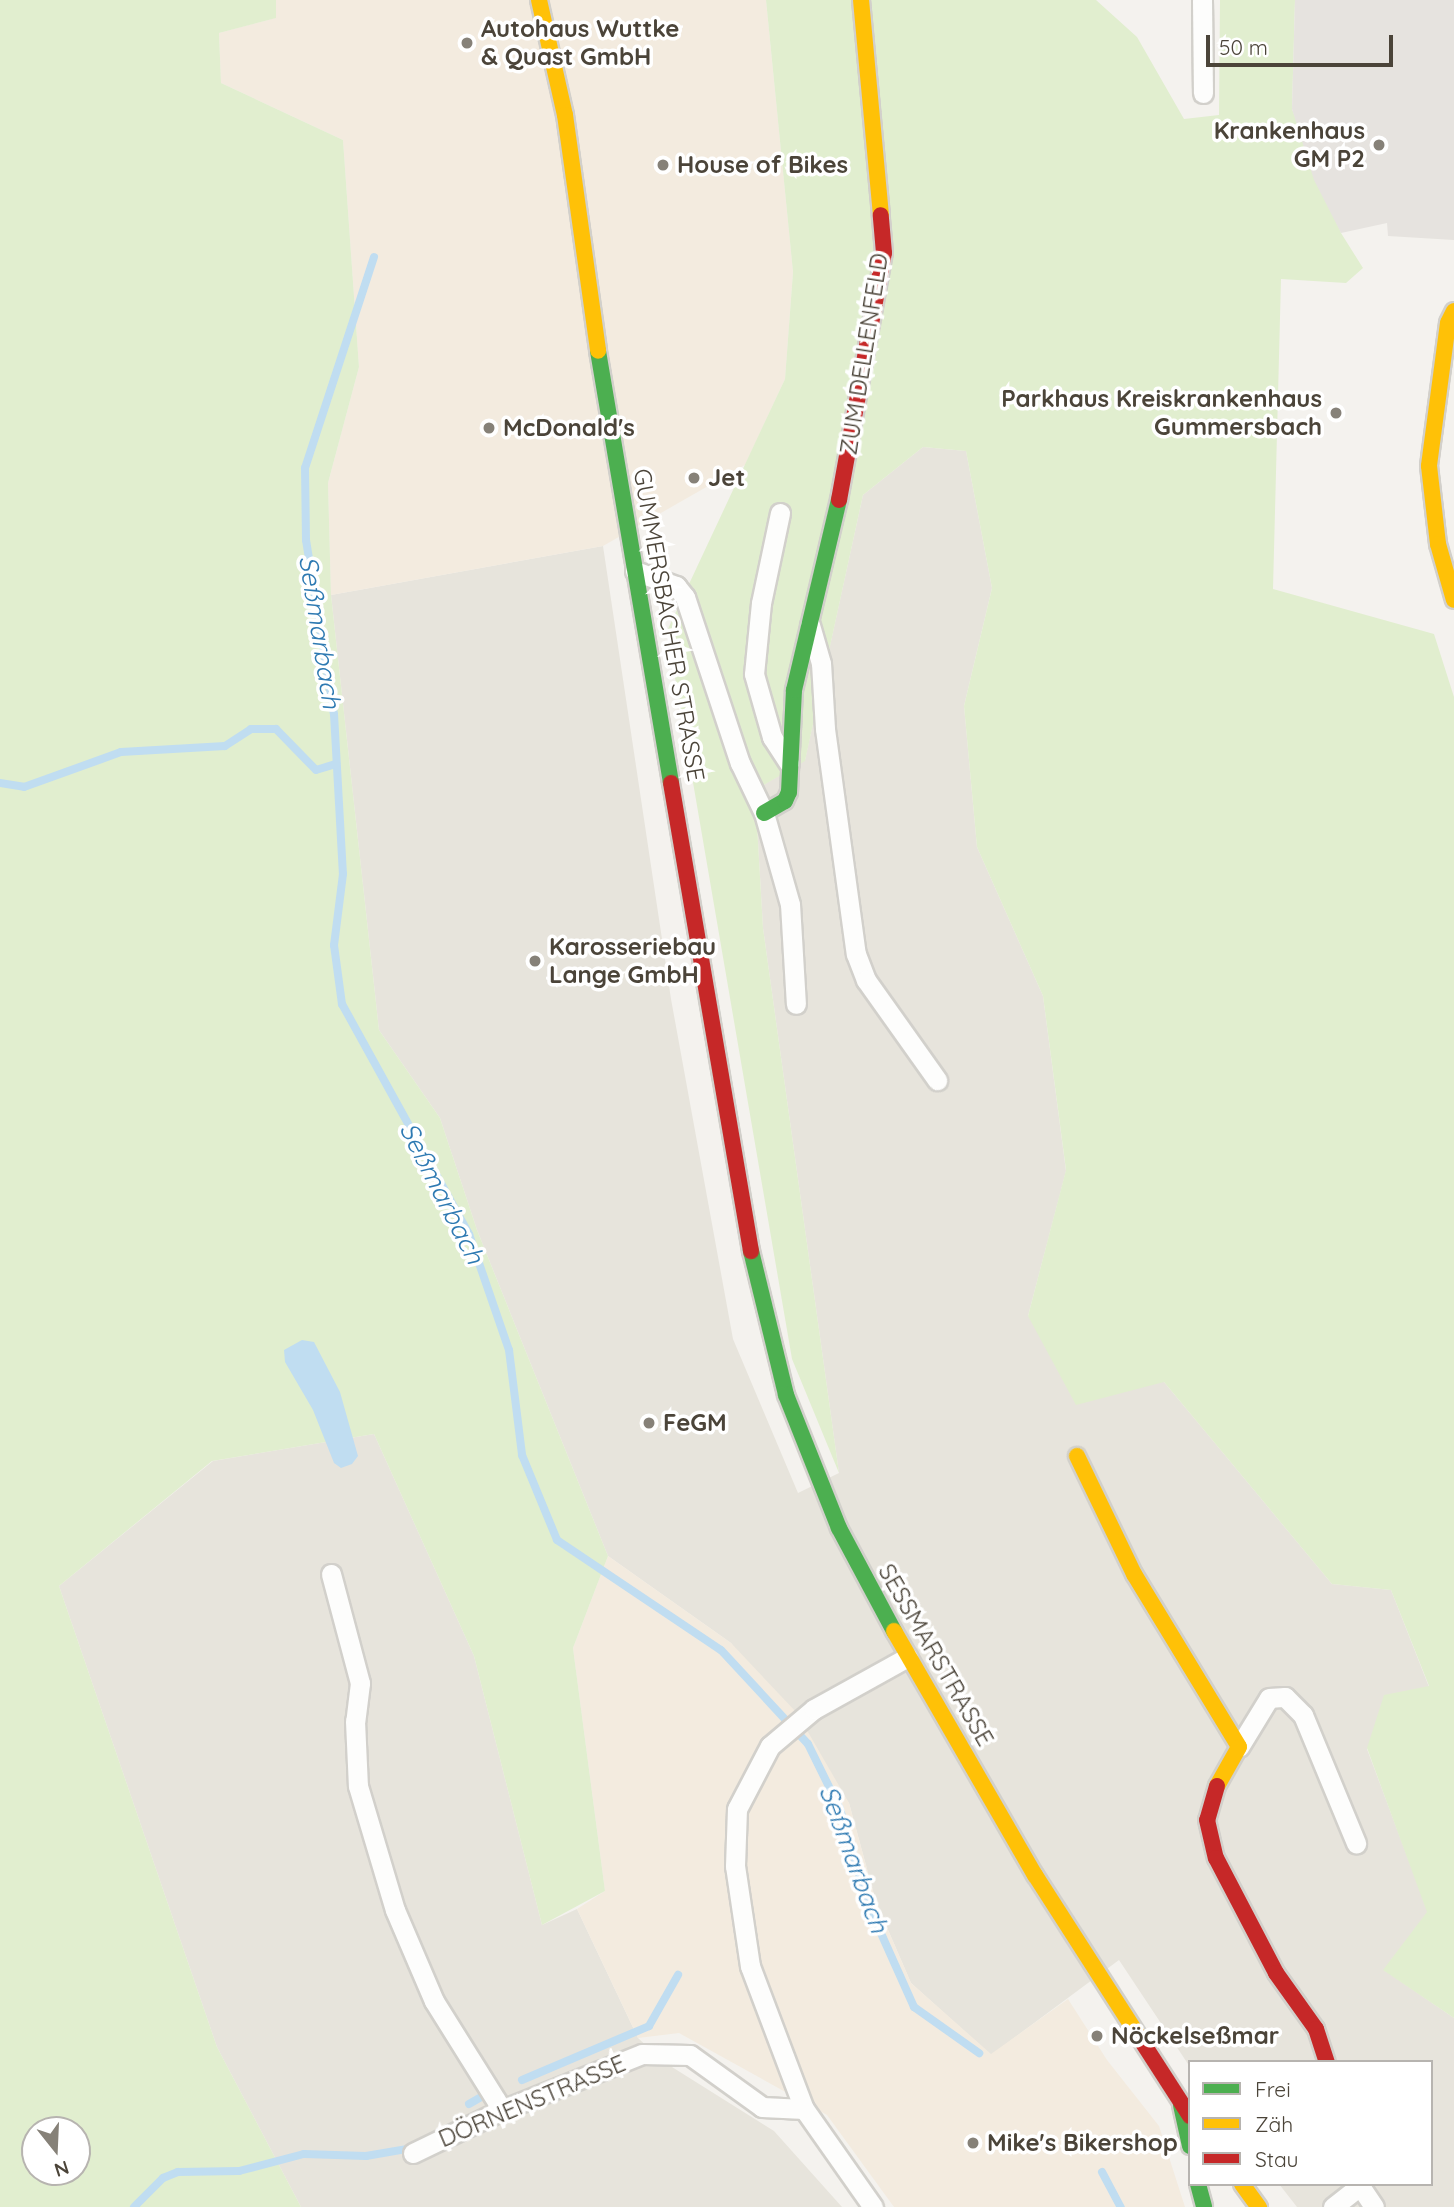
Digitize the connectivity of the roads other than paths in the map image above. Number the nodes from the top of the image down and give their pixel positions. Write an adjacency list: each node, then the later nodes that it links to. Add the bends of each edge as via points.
1 (539, 0): 7 (main road, GUMMERSBACHER STRASSE, via 565,115 590,306)
2 (860, 0): 9 (main road, ZUM DELLENFELD, via 884,253 841,490)
3 (1202, 0): 4 (street)
4 (1203, 93)
5 (1454, 311): 8 (main road, via 1448,323 1429,466 1438,544)
6 (780, 513): 10 (street, via 761,603 754,674 772,737)
7 (635, 571): 11 (street, via 676,586 685,597 735,751); 14 (main road, GUMMERSBACHER STRASSE)
8 (1454, 600)
9 (809, 621): 10 (main road, ZUM DELLENFELD, via 794,690); 13 (street, ZUM DELLENFELD, via 821,663 825,729 856,954 866,980)
10 (789, 763): 11 (main road, ZUM DELLENFELD, via 785,801)
11 (764, 813): 12 (street, via 790,904)
12 (796, 1004)
13 (937, 1080)
14 (737, 1175): 17 (main road, SESSMARSTRASSE, via 761,1302 786,1395 839,1528)
15 (1077, 1456): 18 (main road, via 1134,1574)
16 (331, 1574): 22 (street, via 360,1683 355,1721 358,1786 396,1909 434,2001)
17 (908, 1657): 21 (street, via 814,1709 770,1746 737,1809 735,1866 750,1966); 23 (main road, SESSMARSTRASSE, via 1035,1875)
18 (1239, 1747): 19 (street, via 1269,1698 1285,1697 1303,1715); 20 (main road, via 1213,1794 1207,1820 1216,1858 1276,1973 1316,2029)
19 (1356, 1843)
20 (1326, 2060)
21 (804, 2109): 22 (street, DÖRNENSTRASSE, via 762,2108 690,2055 642,2054); 30 (street)
22 (502, 2110): 25 (street, DÖRNENSTRASSE)
23 (1186, 2111): 24 (main road)
24 (1188, 2128)
25 (413, 2153)
26 (1199, 2186): 31 (main road)
27 (1243, 2186): 32 (main road)
28 (1360, 2186): 33 (street)
29 (1362, 2186): 34 (street)
30 (873, 2207)
31 (1204, 2207)
32 (1259, 2207)
33 (1333, 2207)
34 (1374, 2207)

